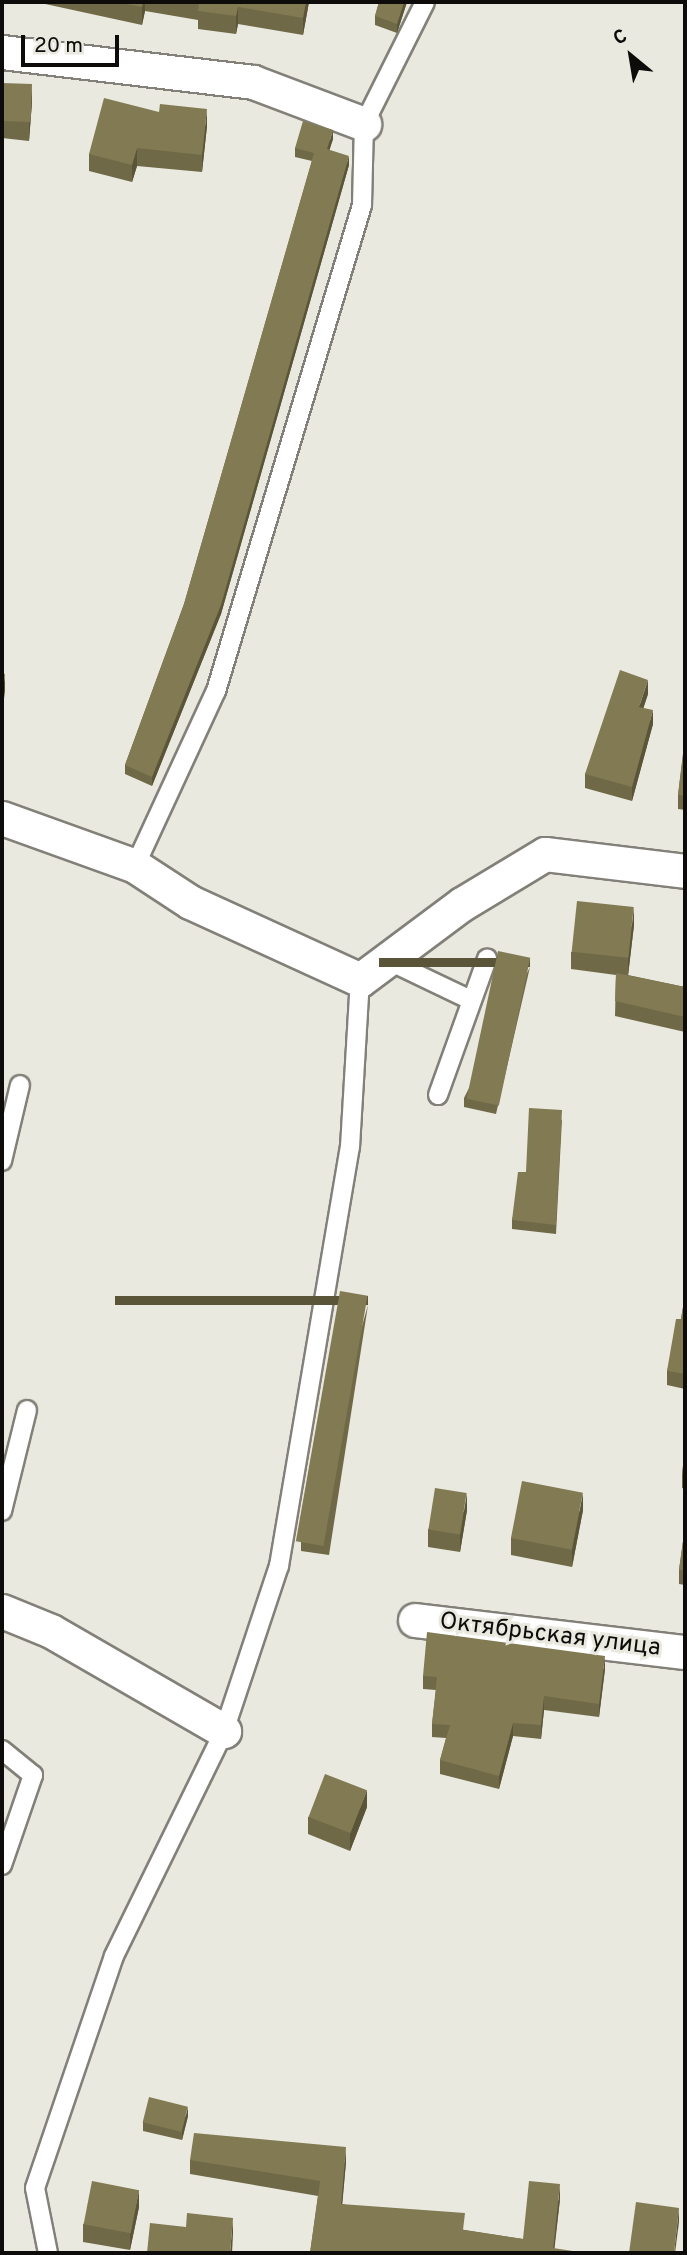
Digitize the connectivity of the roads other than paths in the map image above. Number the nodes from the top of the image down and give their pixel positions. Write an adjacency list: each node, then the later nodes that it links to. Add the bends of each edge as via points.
1 (425, 2): 3 (lane)
2 (2, 52): 3 (street, via 253,82)
3 (364, 124): 5 (lane, via 362,205 265,538 216,691)
4 (2, 818): 5 (street)
5 (135, 866): 9 (street, via 190,902)
6 (685, 871): 8 (street, via 545,854)
7 (487, 959): 10 (lane)
8 (387, 960): 9 (street); 10 (lane)
9 (360, 981): 19 (lane, via 350,1147 279,1566)
10 (471, 1000): 12 (lane)
11 (20, 1085): 13 (lane)
12 (438, 1095)
13 (2, 1161)
14 (27, 1410): 15 (lane)
15 (2, 1511)
16 (2, 1611): 19 (street, via 51,1631)
17 (415, 1620): 18 (street, Октябрьская улица)
18 (685, 1652)
19 (224, 1731): 22 (lane, via 114,1956 35,2188)
20 (2, 1750): 21 (lane, via 33,1774)
21 (2, 1865)
22 (47, 2253)

